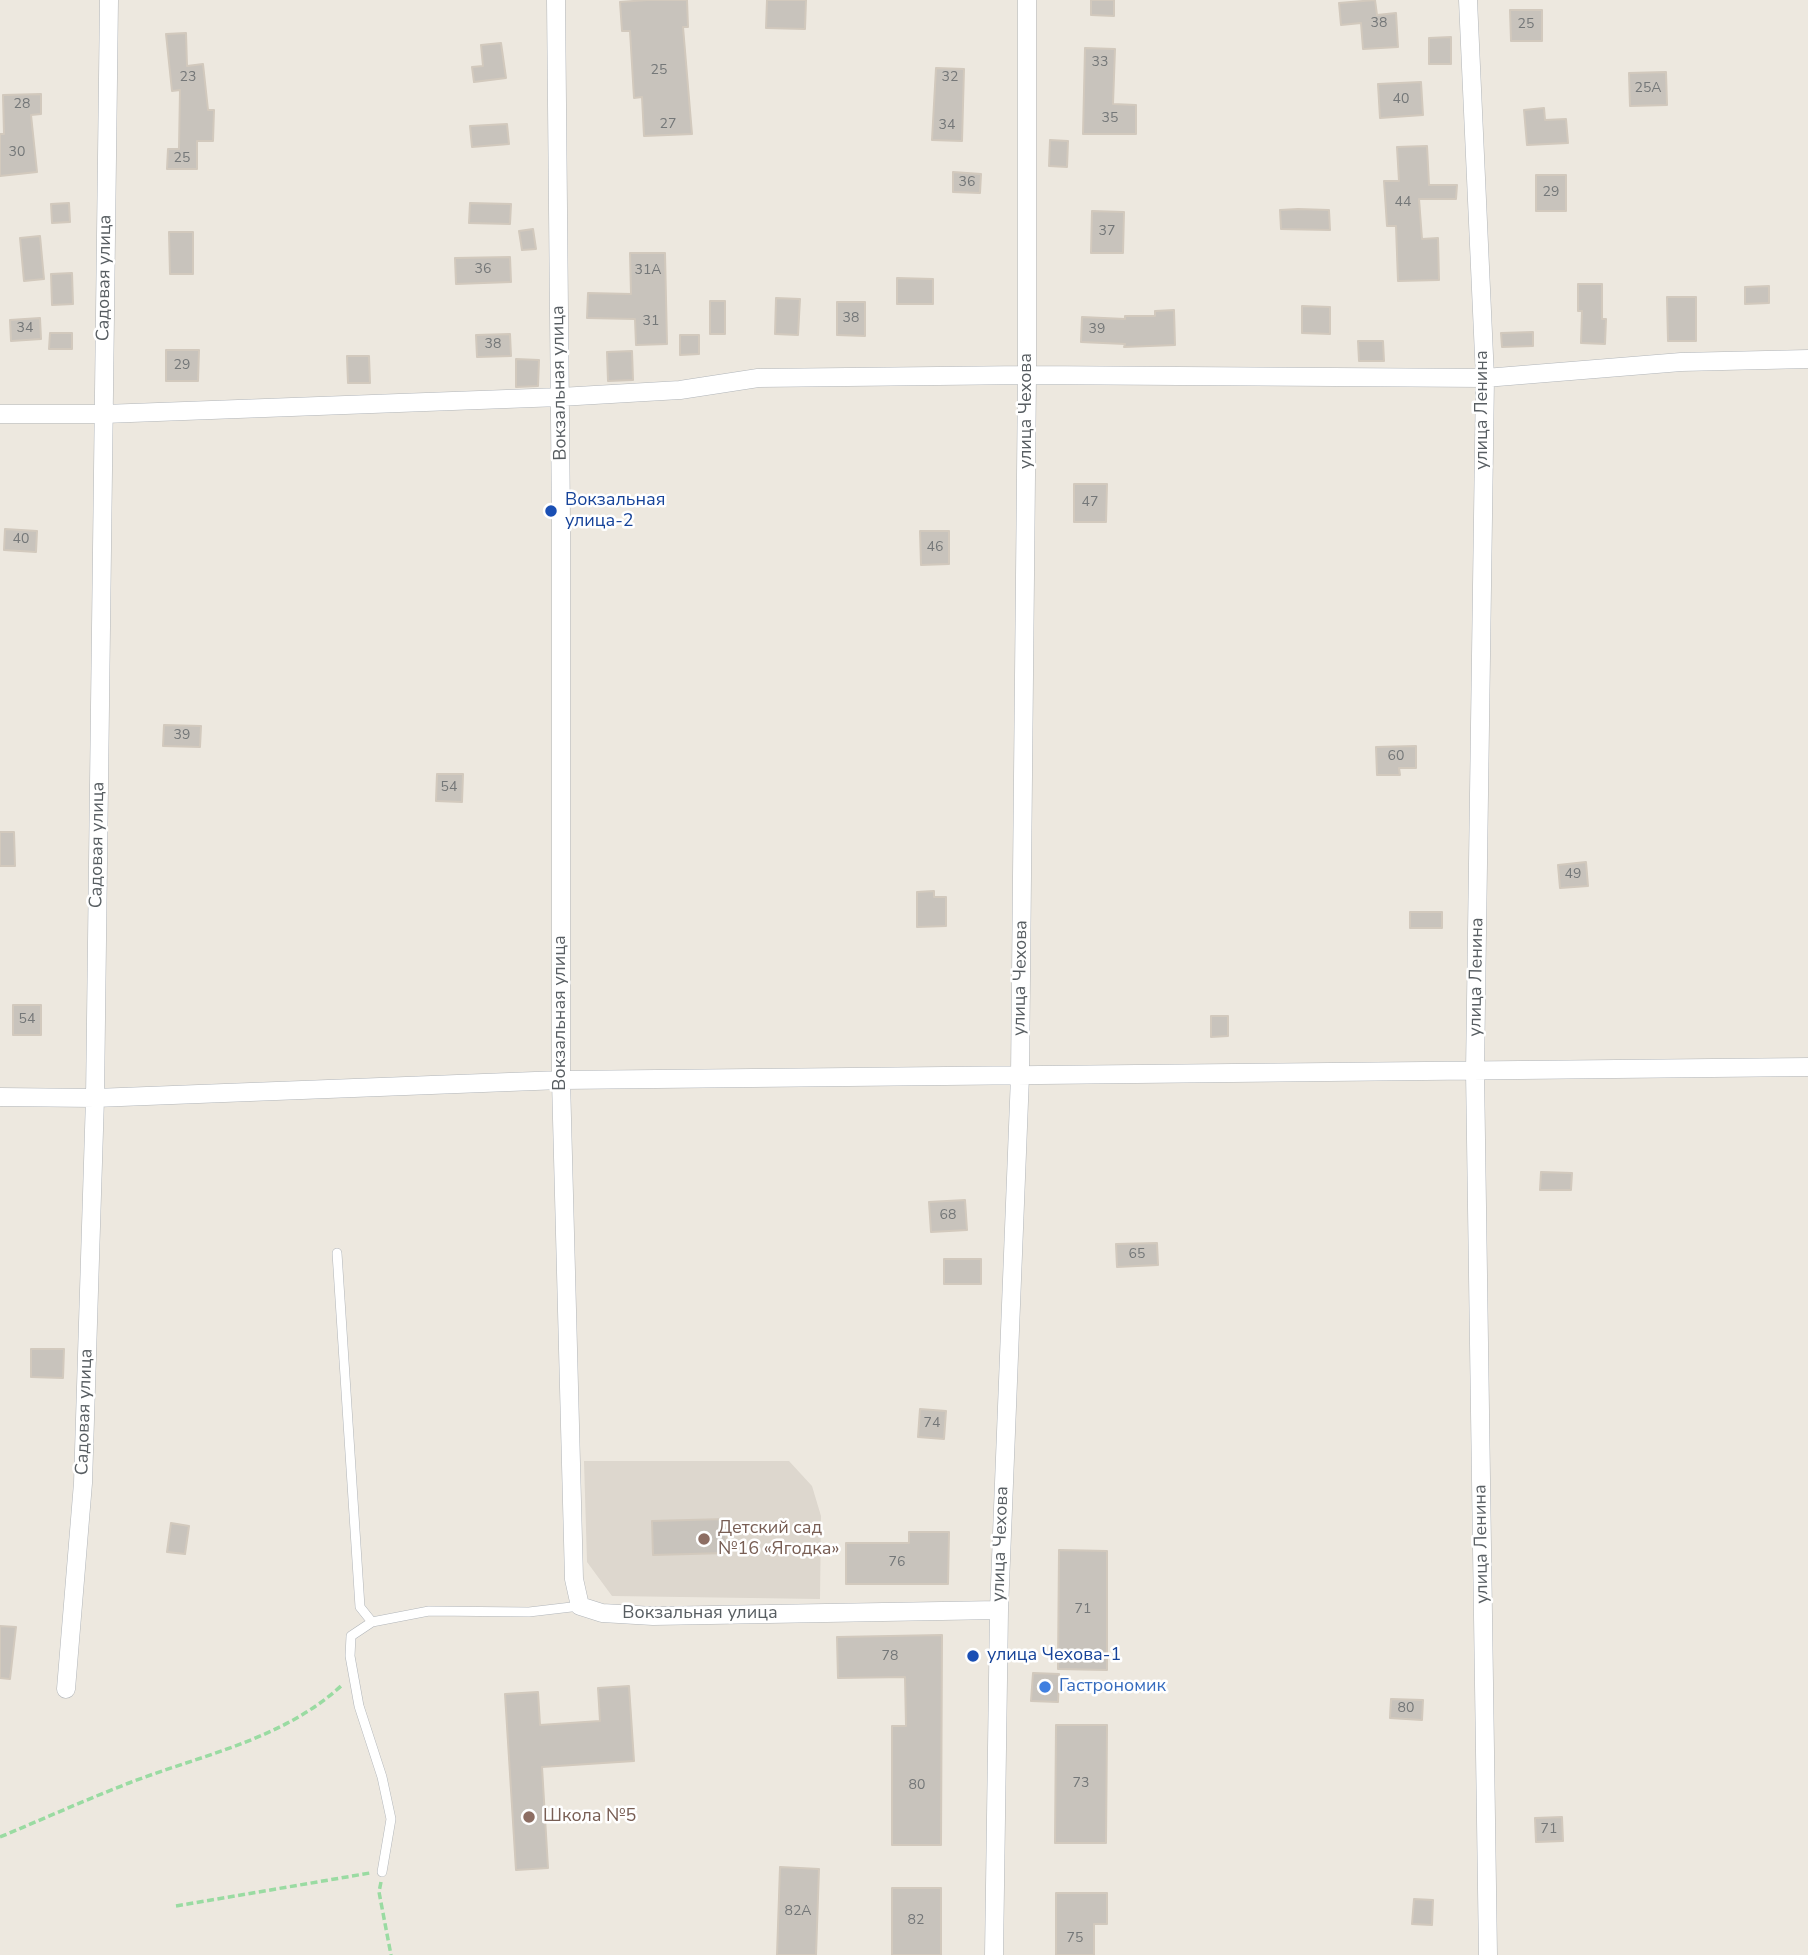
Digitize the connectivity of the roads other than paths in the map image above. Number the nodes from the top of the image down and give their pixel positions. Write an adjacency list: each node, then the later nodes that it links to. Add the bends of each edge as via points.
1 (109, 0): 10 (street, Садовая улица)
2 (556, 0): 8 (street, Вокзальная улица)
3 (1027, 0): 6 (street, улица Чехова)
4 (1468, 0): 7 (street, улица Ленина)
5 (1808, 359): 7 (street, via 1681,362)
6 (1027, 374): 7 (street); 8 (street, via 758,378 680,390); 13 (street, улица Чехова)
7 (1485, 378): 12 (street, улица Ленина)
8 (560, 397): 10 (street); 14 (street, Вокзальная улица)
9 (0, 414): 10 (street)
10 (104, 414): 16 (street, Садовая улица)
11 (1808, 1067): 12 (street)
12 (1475, 1071): 13 (street); 24 (street, улица Ленина)
13 (1020, 1076): 14 (street); 19 (street, улица Чехова)
14 (561, 1080): 16 (street); 18 (street, Вокзальная улица, via 574,1579)
15 (0, 1097): 16 (street)
16 (95, 1098): 21 (street, Садовая улица, via 83,1483)
17 (337, 1254): 20 (lane, via 360,1607)
18 (580, 1606): 19 (street, Вокзальная улица, via 602,1613 653,1616); 20 (lane, via 529,1612 429,1611)
19 (999, 1610): 23 (street, улица Чехова)
20 (372, 1622): 22 (lane, via 351,1636 350,1656 391,1819)
21 (66, 1689)
22 (382, 1872)
23 (994, 1955)
24 (1488, 1955)

